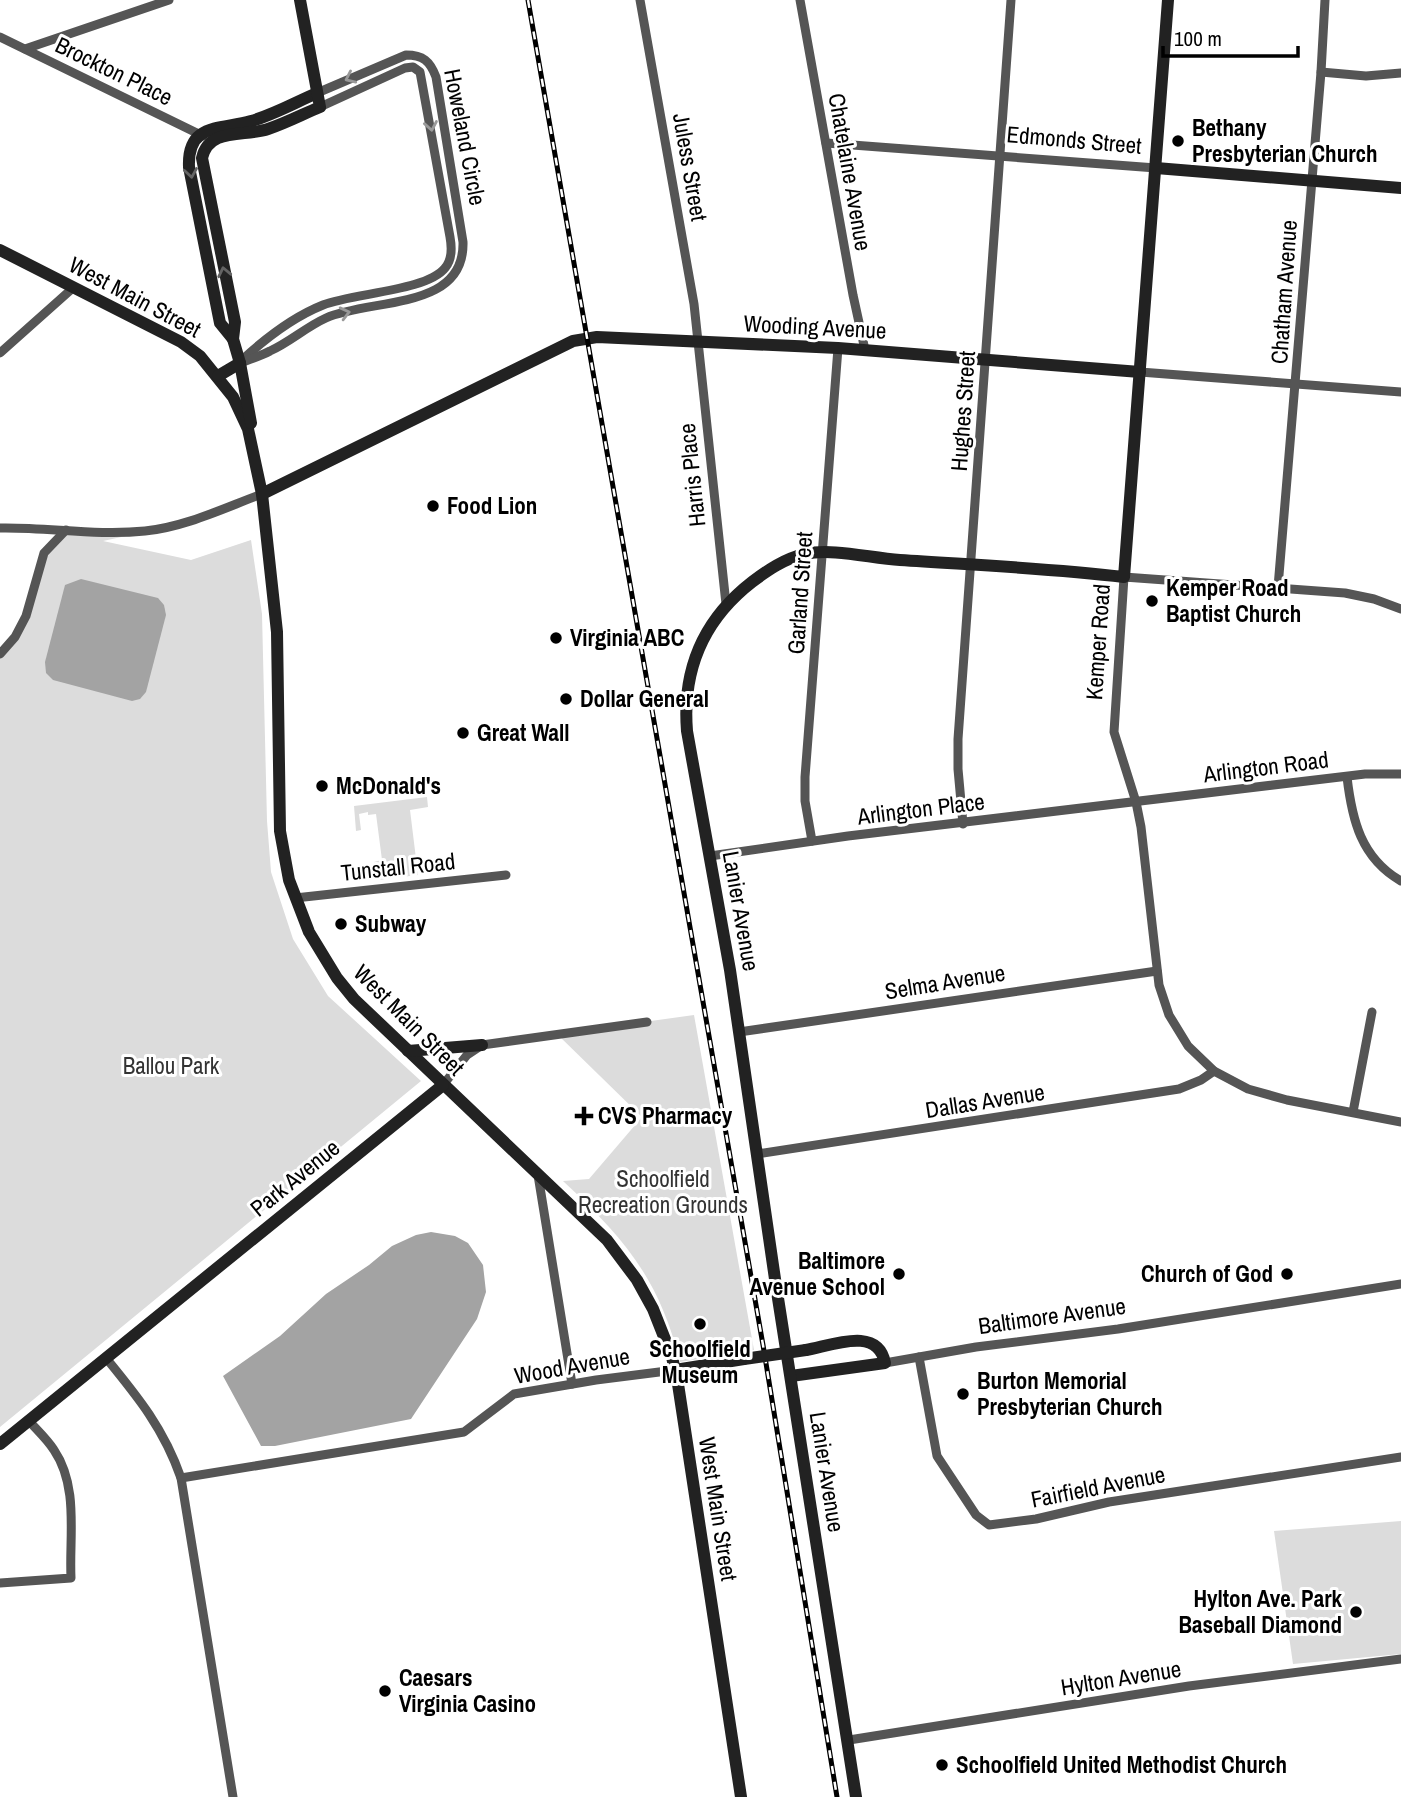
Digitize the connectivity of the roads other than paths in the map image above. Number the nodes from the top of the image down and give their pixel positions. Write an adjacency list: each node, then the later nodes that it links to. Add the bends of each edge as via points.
1 (169, 0): 9 (street)
2 (300, 0): 14 (street)
3 (640, 0): 37 (street, Juless Street)
4 (800, 0): 19 (street, Chatelaine Avenue)
5 (1011, 0): 20 (street, Hughes Street)
6 (1168, 0): 21 (street, Kemper Road)
7 (1325, 0): 11 (street, Chatham Avenue)
8 (0, 37): 9 (street, Brockton Place)
9 (25, 49): 18 (street, Brockton Place)
10 (380, 64): 13 (street); 14 (street, Howeland Circle, one-way to 14); 15 (street, Howeland Circle, via 405,55 426,59)
11 (1321, 72): 12 (street); 22 (street, Chatham Avenue)
12 (1401, 73)
13 (384, 78): 16 (street, Howeland Circle, via 408,67 417,69); 17 (street, Howeland Circle)
14 (317, 93): 17 (street); 18 (street, Howeland Circle, via 252,121 218,126)
15 (440, 98): 16 (street); 24 (street, Howeland Circle)
16 (426, 100): 25 (street, Howeland Circle, one-way to 25)
17 (320, 107): 18 (street, Howeland Circle, via 269,129)
18 (206, 138): 26 (street, via 202,158); 27 (street, one-way to 27, via 191,150 189,159)
19 (826, 143): 20 (street, Edmonds Street); 39 (street, Chatelaine Avenue)
20 (1000, 155): 21 (street, Edmonds Street); 41 (street, Hughes Street)
21 (1156, 168): 22 (street, Edmonds Street); 43 (street, Kemper Road)
22 (1311, 182): 23 (street, Edmonds Street); 45 (street, Chatham Avenue)
23 (1401, 188)
24 (462, 235): 25 (street); 32 (street, Howeland Circle, via 463,260 456,275 441,288)
25 (450, 237): 29 (street, Howeland Circle, via 445,269)
26 (219, 244): 27 (street); 36 (street, one-way to 26, via 235,322)
27 (205, 247): 36 (street, via 220,323)
28 (0, 250): 30 (street, West Main Street)
29 (420, 283): 31 (street, Howeland Circle); 32 (street)
30 (74, 287): 40 (street); 44 (street, West Main Street, via 181,342)
31 (366, 294): 33 (street); 34 (street, Howeland Circle)
32 (422, 295): 33 (street, Howeland Circle)
33 (369, 307): 35 (street, Howeland Circle, one-way to 33)
34 (313, 309): 35 (street); 42 (street, Howeland Circle, via 266,337)
35 (318, 322): 42 (street, Howeland Circle, via 271,351)
36 (233, 339): 42 (street)
37 (699, 341): 38 (street, Wooding Avenue); 48 (street, Wooding Avenue, via 597,337 573,341); 55 (street, Harris Place)
38 (838, 348): 39 (street, Wooding Avenue); 51 (street, Garland Street)
39 (865, 350): 41 (street, Wooding Avenue)
40 (0, 353)
41 (986, 360): 43 (street, Wooding Avenue); 52 (street, Hughes Street)
42 (240, 363): 44 (street, Howeland Circle); 47 (street)
43 (1140, 373): 45 (street, Wooding Avenue); 53 (street, Kemper Road)
44 (218, 376): 47 (street, West Main Street, via 241,411)
45 (1296, 384): 46 (street, Wooding Avenue); 54 (street, Chatham Avenue)
46 (1401, 392)
47 (255, 454): 48 (street, West Main Street)
48 (262, 494): 50 (street, via 163,528 111,533); 66 (street, West Main Street, via 276,621 280,831)
49 (0, 528): 50 (street)
50 (66, 530): 57 (street, via 44,553 26,616)
51 (822, 552): 52 (street, Lanier Avenue); 55 (street, Lanier Avenue, via 775,565); 62 (street, Garland Street, via 805,777)
52 (972, 563): 53 (street, Lanier Avenue); 61 (street, Hughes Street, via 958,739)
53 (1124, 577): 54 (street, Lanier Avenue); 60 (street, Kemper Road, via 1113,722)
54 (1278, 587): 56 (street, Lanier Avenue, via 1345,593)
55 (726, 604): 63 (street, Lanier Avenue, via 699,648 686,698 687,731)
56 (1401, 609)
57 (0, 654)
58 (1401, 774): 59 (street, Arlington Road)
59 (1347, 777): 60 (street, Arlington Road); 65 (street, via 1361,840 1378,865)
60 (1136, 802): 61 (street, Arlington Place); 67 (street, Kemper Road)
61 (964, 824): 62 (street, Arlington Place)
62 (812, 841): 63 (street, Arlington Place)
63 (710, 856): 70 (street, Lanier Avenue)
64 (506, 875): 66 (street, Tunstall Road)
65 (1401, 881)
66 (295, 898): 72 (street, West Main Street, via 337,978)
67 (1157, 971): 70 (street, Selma Avenue); 73 (street, Kemper Road, via 1164,1002 1178,1031)
68 (1372, 1012): 75 (street)
69 (647, 1022): 71 (street)
70 (739, 1032): 77 (street, Lanier Avenue)
71 (482, 1045): 72 (street); 74 (street, Park Avenue, via 467,1055)
72 (408, 1051): 74 (street, West Main Street)
73 (1214, 1071): 75 (street, Kemper Road, via 1267,1096); 77 (street, Dallas Avenue, via 1179,1089)
74 (443, 1085): 78 (street, West Main Street); 81 (street, Park Avenue)
75 (1353, 1112): 76 (street, Kemper Road)
76 (1401, 1122)
77 (757, 1154): 84 (street, Lanier Avenue)
78 (537, 1173): 83 (street, West Main Street, via 607,1240 638,1280); 85 (street)
79 (1401, 1284): 80 (street, Baltimore Avenue)
80 (919, 1357): 82 (street, Baltimore Avenue); 88 (street, Fairfield Avenue, via 937,1456 976,1516 989,1525)
81 (106, 1358): 86 (street, Park Avenue); 89 (street, via 150,1412)
82 (885, 1363): 83 (street, Wood Avenue, bridge, via 883,1352 866,1340); 84 (street, Baltimore Avenue)
83 (675, 1370): 85 (street, Wood Avenue); 94 (street, West Main Street)
84 (791, 1376): 92 (street, Lanier Avenue)
85 (572, 1384): 89 (street, Wood Avenue, via 514,1394 464,1432)
86 (29, 1421): 87 (street, Park Avenue); 90 (street, via 52,1447 67,1481 71,1578)
87 (0, 1444)
88 (1401, 1457)
89 (181, 1478): 93 (street)
90 (0, 1583)
91 (1401, 1659): 92 (street, Hylton Avenue, via 1189,1686)
92 (849, 1740): 95 (street, Lanier Avenue)
93 (233, 1797)
94 (741, 1797)
95 (856, 1797)

